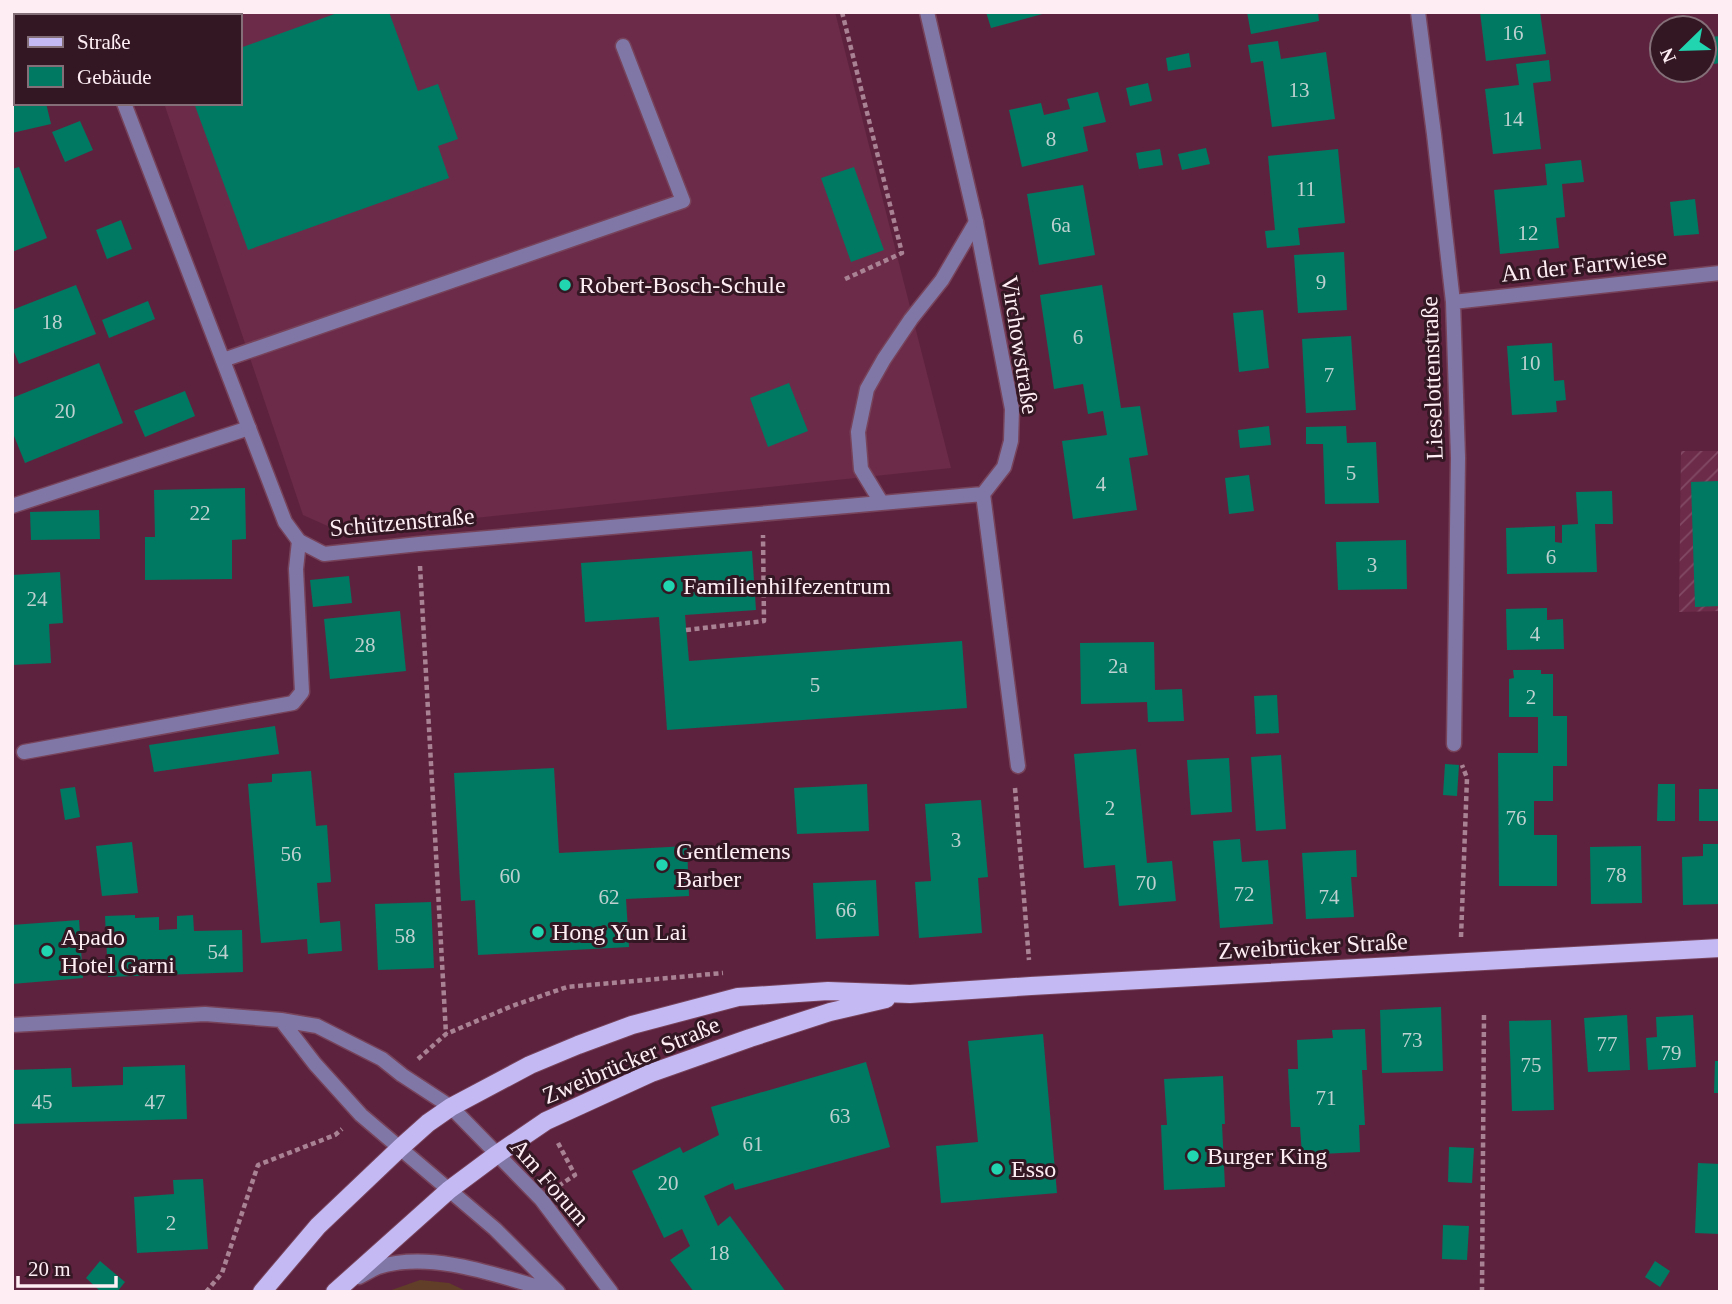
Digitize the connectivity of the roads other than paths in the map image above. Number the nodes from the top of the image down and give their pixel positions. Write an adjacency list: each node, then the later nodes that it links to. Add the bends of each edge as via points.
1 (927, 12): 5 (street, Virchowstraße)
2 (1418, 12): 7 (street, Lieselottenstraße)
3 (623, 46): 8 (street, via 682,201)
4 (125, 105): 8 (street, Schützenstraße)
5 (975, 222): 10 (street, Virchowstraße, via 1012,409 1004,467); 11 (street, via 942,280 867,388 858,432 861,469)
6 (1720, 273): 7 (street, An der Farrwiese)
7 (1453, 302): 14 (street, Lieselottenstraße, via 1458,458)
8 (223, 360): 9 (street, Schützenstraße)
9 (249, 428): 12 (street); 13 (street, Schützenstraße, via 285,522)
10 (982, 494): 11 (street, Schützenstraße); 16 (street)
11 (881, 502): 13 (street, Schützenstraße, via 324,554)
12 (12, 506)
13 (299, 541): 15 (street, via 296,569 302,692 293,703)
14 (1454, 744)
15 (24, 751)
16 (1018, 766)
17 (1720, 948): 18 (main road, Zweibrücker Straße)
18 (910, 994): 21 (main road, Zweibrücker Straße, via 828,991 738,998 632,1025 578,1045); 23 (main road, Zweibrücker Straße, via 830,1012 652,1073 546,1121)
19 (281, 1020): 20 (street, via 205,1014); 21 (street, via 328,1031 382,1059); 22 (street, via 361,1115)
20 (12, 1026)
21 (451, 1107): 22 (main road, Zweibrücker Straße); 23 (street, Am Forum)
22 (400, 1148): 24 (street); 26 (main road, Zweibrücker Straße, via 318,1226)
23 (496, 1155): 24 (main road, Zweibrücker Straße); 28 (street, Am Forum, via 541,1199)
24 (449, 1190): 25 (main road, Zweibrücker Straße); 27 (street, via 495,1229)
25 (337, 1290): 27 (street, via 377,1268 433,1261)
26 (262, 1292)
27 (556, 1292)
28 (611, 1292)

